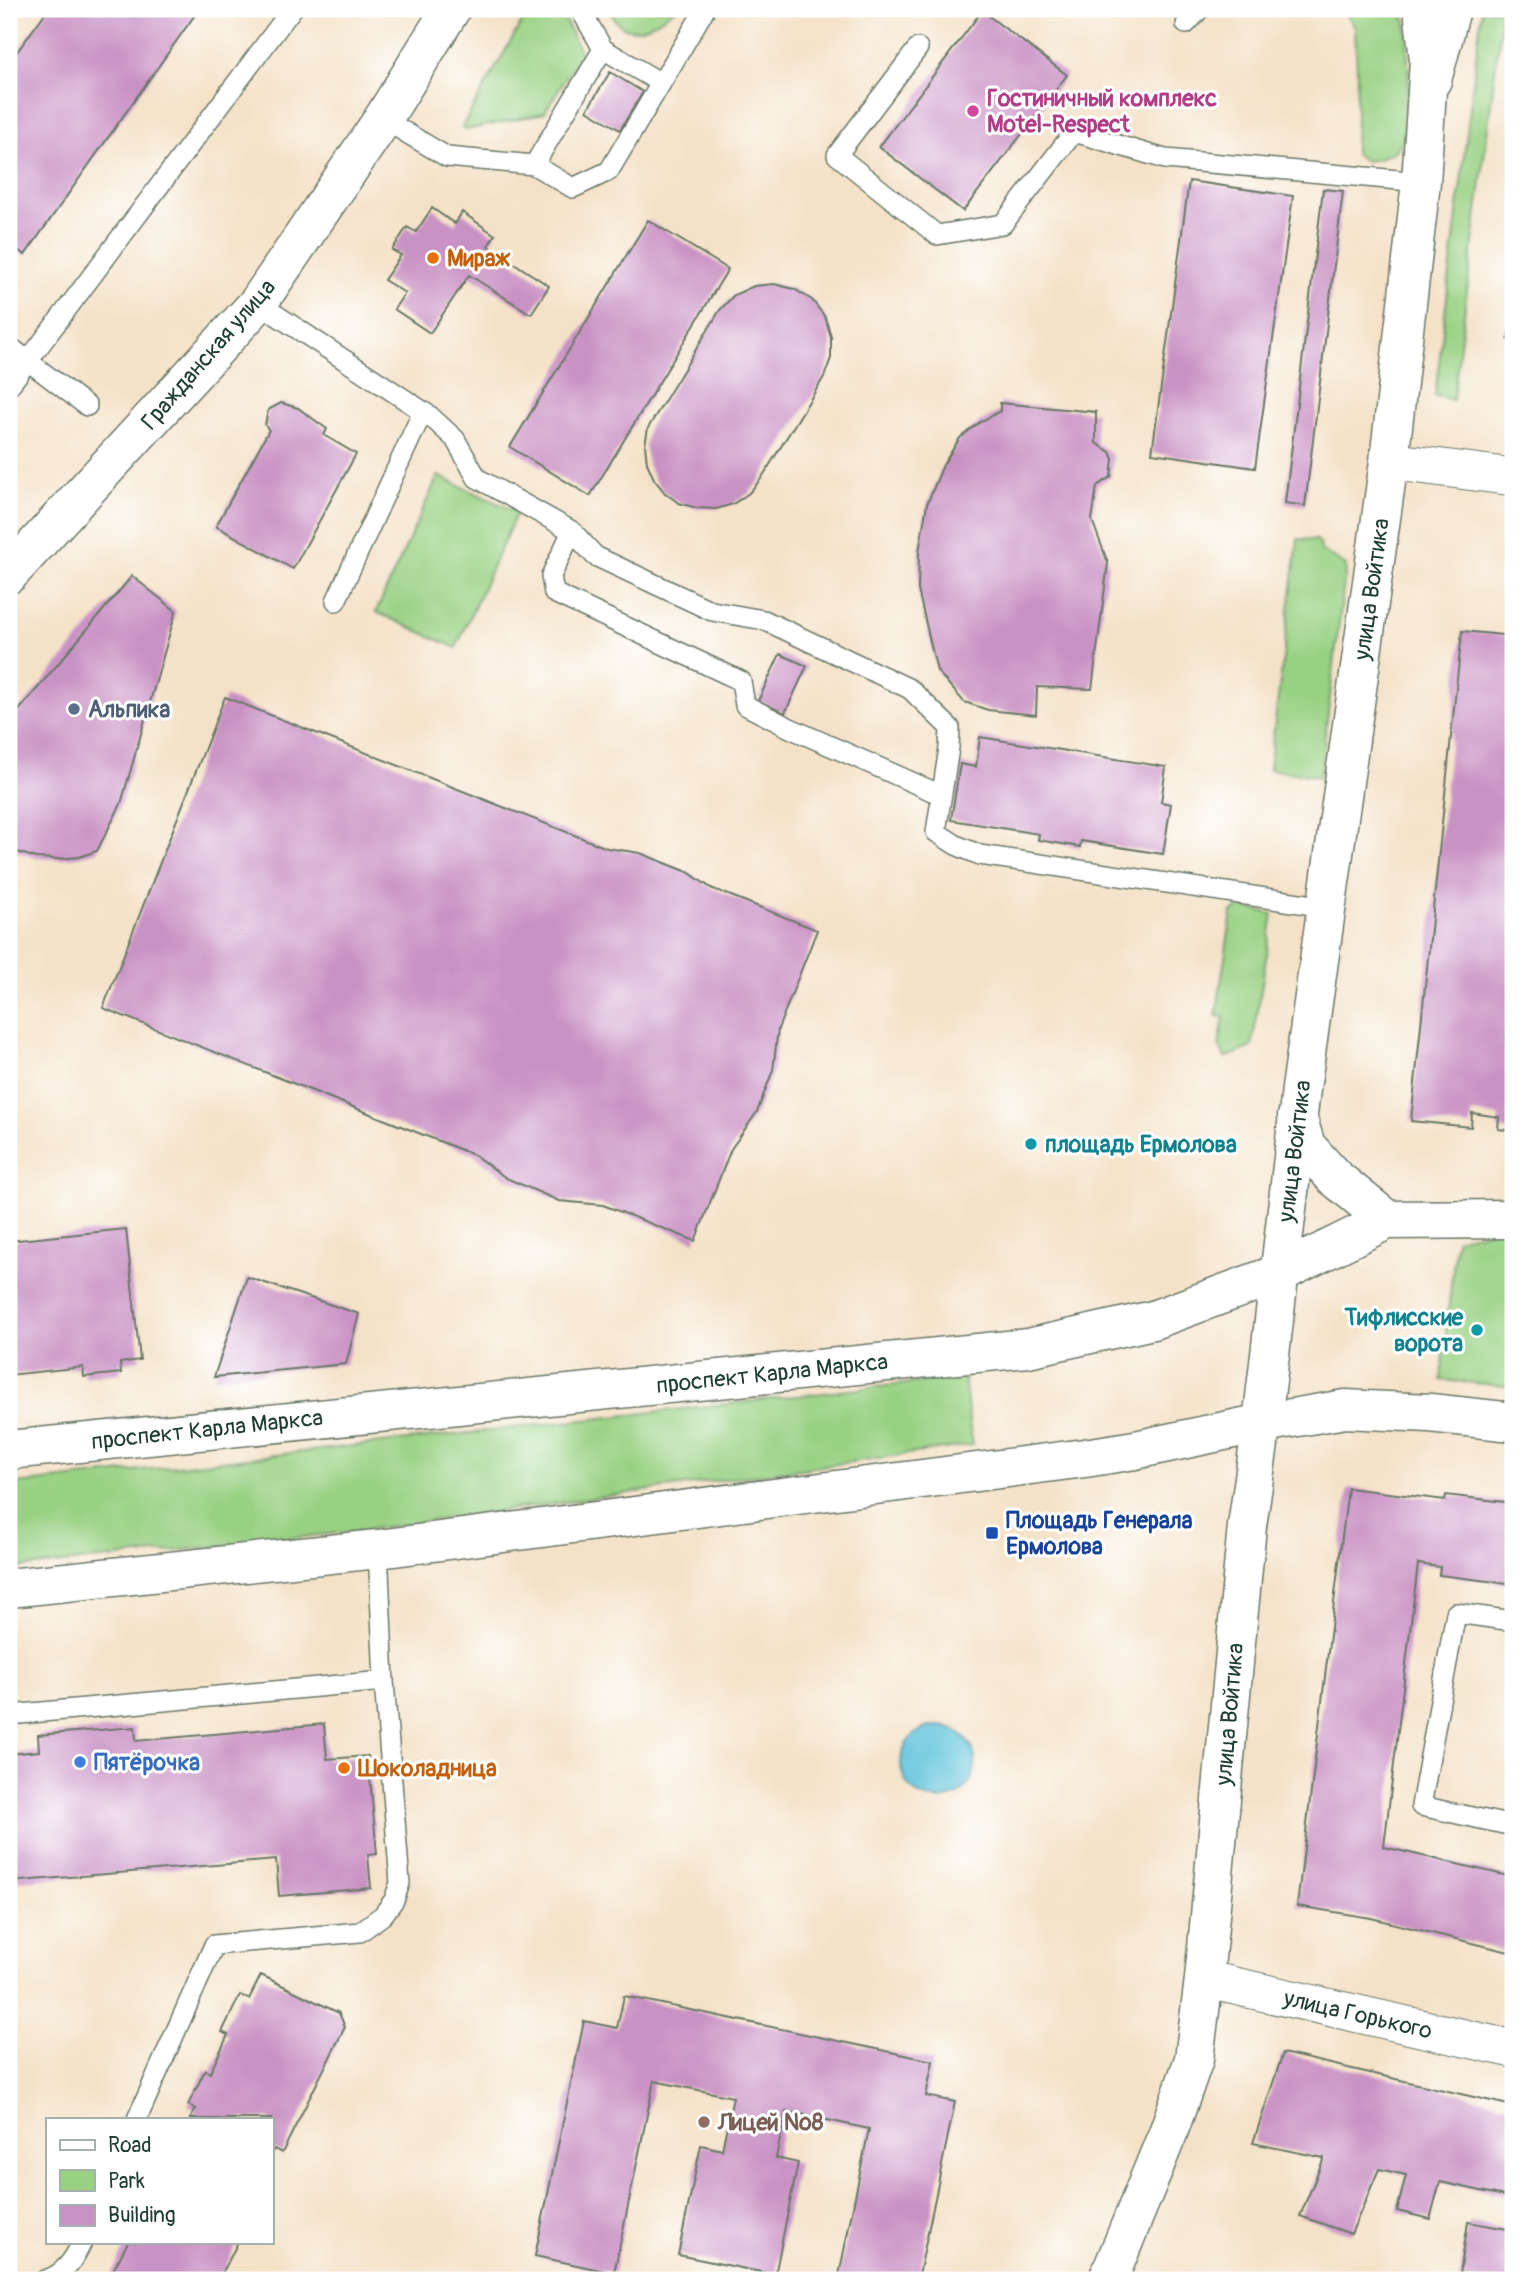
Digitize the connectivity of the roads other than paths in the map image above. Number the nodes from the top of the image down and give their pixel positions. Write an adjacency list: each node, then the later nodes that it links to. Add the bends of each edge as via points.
1 (292, 9): 18 (lane)
2 (451, 9): 13 (main road, Гражданская улица)
3 (580, 9): 10 (lane)
4 (705, 9): 11 (lane)
5 (1200, 9): 8 (lane)
6 (1423, 9): 12 (main road, улица Войтика, via 1429,60)
7 (1451, 9): 12 (main road)
8 (1186, 24)
9 (918, 48): 15 (lane, via 837,155 937,235 1003,224 1074,132 1165,159)
10 (603, 49): 11 (lane); 14 (lane)
11 (661, 83): 14 (lane, via 608,172 573,188)
12 (1426, 103): 15 (main road, улица Войтика)
13 (383, 119): 14 (lane, via 447,157); 16 (main road, Гражданская улица)
14 (534, 165)
15 (1420, 182): 22 (main road, улица Войтика)
16 (258, 303): 21 (lane); 25 (main road, Гражданская улица)
17 (9, 346): 18 (lane)
18 (28, 361): 19 (lane); 20 (lane)
19 (9, 386)
20 (87, 406)
21 (423, 411): 24 (lane, via 455,439 477,478); 26 (lane)
22 (1389, 461): 23 (street); 28 (main road, улица Войтика)
23 (1513, 477)
24 (572, 531): 27 (lane, via 595,556 688,600 712,611 764,620 910,689 950,728); 27 (lane, via 551,576 554,593 741,681 745,705)
25 (9, 574)
26 (336, 601)
27 (941, 794): 28 (lane, via 936,832 980,855)
28 (1326, 907): 29 (main road, улица Войтика)
29 (1297, 1115): 31 (main road, улица Войтика, via 1306,1146 1334,1177); 32 (main road, улица Войтика)
30 (1513, 1219): 31 (main road, проспект Карла Маркса)
31 (1387, 1220): 32 (main road, проспект Карла Маркса)
32 (1280, 1273): 34 (main road, улица Войтика); 35 (main road, проспект Карла Маркса, via 1153,1320 1028,1348)
33 (1513, 1422): 34 (main road, via 1345,1409)
34 (1262, 1423): 36 (main road, via 1085,1458); 42 (main road, улица Войтика, via 1247,1526)
35 (9, 1450)
36 (378, 1549): 37 (main road); 39 (lane)
37 (9, 1588)
38 (1513, 1620): 41 (lane, via 1456,1613 1421,1806)
39 (384, 1681): 40 (lane); 44 (lane, via 400,1883 394,1900 360,1932 214,1945)
40 (9, 1715)
41 (1513, 1826)
42 (1204, 1979): 43 (street, улица Горького); 47 (main road, улица Войтика, via 1194,2060)
43 (1513, 2049)
44 (137, 2118)
45 (81, 2244): 46 (lane, via 75,2258 54,2278)
46 (45, 2280)
47 (1108, 2280)

